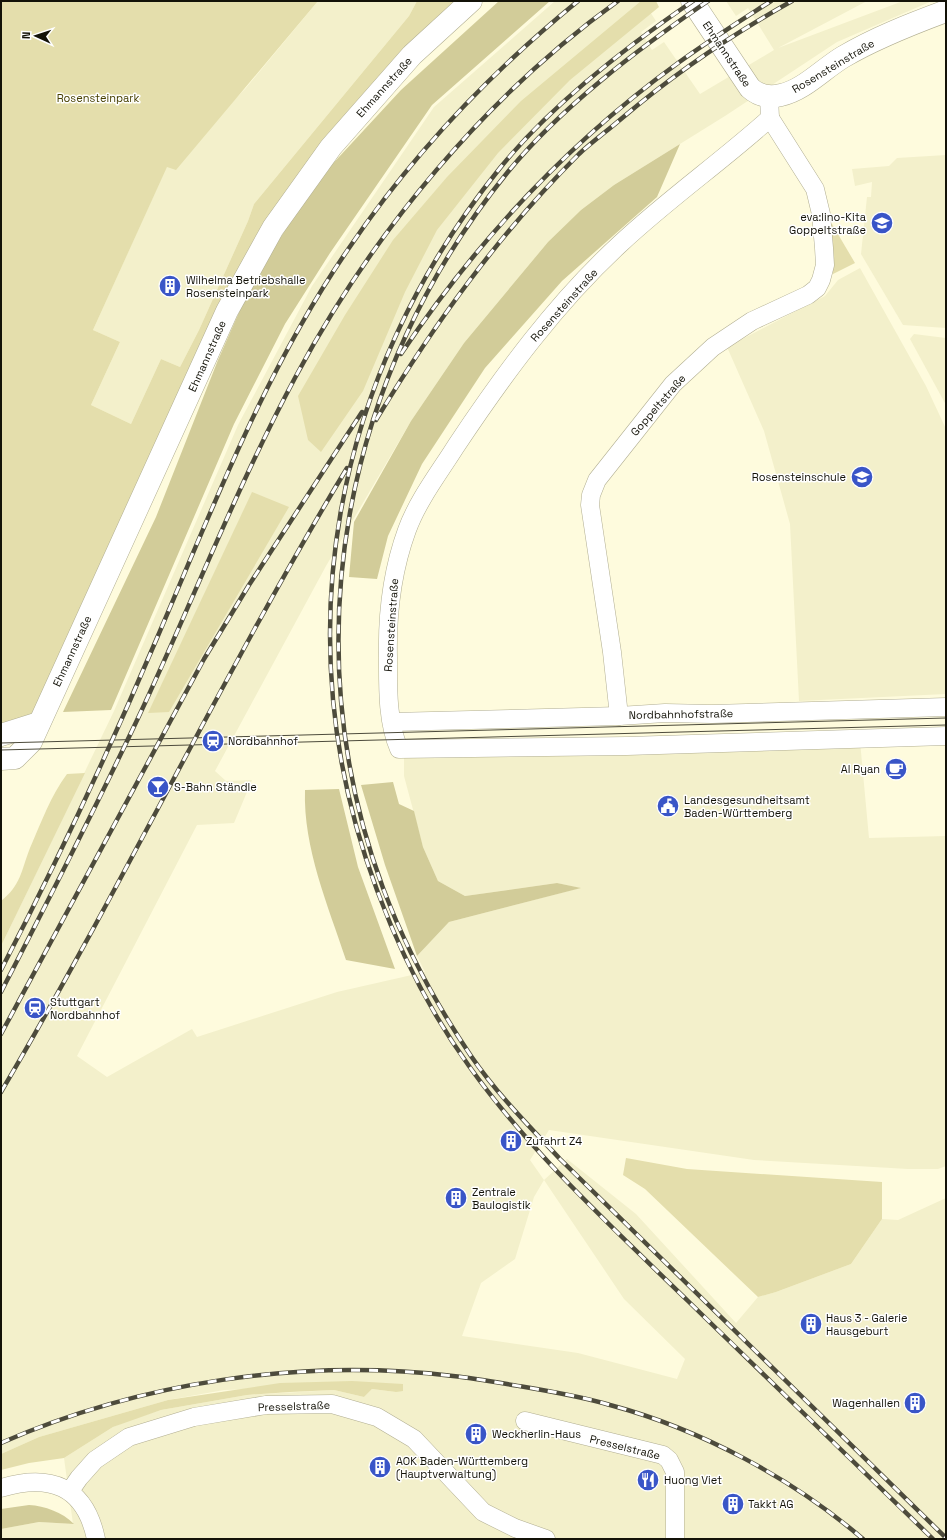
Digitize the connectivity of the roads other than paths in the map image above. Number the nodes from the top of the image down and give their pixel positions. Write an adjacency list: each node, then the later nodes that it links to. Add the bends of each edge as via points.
1 (471, 1): 9 (street, Ehmannstraße, via 412,55 330,147 273,228 227,311)
2 (692, 1): 4 (street, Ehmannstraße, via 750,88)
3 (946, 11): 4 (street, Rosensteinstraße, via 873,41 843,57 788,93)
4 (769, 97): 5 (street)
5 (770, 118): 7 (street, Goppeltstraße, via 815,189 825,265 817,288 808,295 752,321 717,344 673,384 597,480 590,505 612,652); 8 (street, Rosensteinstraße, via 662,206 573,291 506,374 425,495 408,528 393,579 387,645)
6 (946, 707): 7 (street, Nordbahnhofstraße, via 712,714 665,712)
7 (618, 716): 8 (street, Nordbahnhofstraße)
8 (392, 722): 11 (street, Rosensteinstraße, via 399,749 626,746)
9 (39, 723): 10 (street); 12 (street, Ehmannstraße, via 31,742)
10 (1, 735)
11 (946, 736)
12 (8, 758)
13 (526, 1421): 18 (street, Presselstraße, via 663,1455 669,1460 675,1472)
14 (1, 1488): 15 (street, via 20,1482 49,1483)
15 (70, 1491): 16 (street, via 85,1507); 17 (street, Presselstraße, via 95,1460 129,1437 194,1417 266,1405 332,1404 377,1417 414,1439 483,1512 515,1528)
16 (96, 1539)
17 (546, 1539)
18 (675, 1539)

